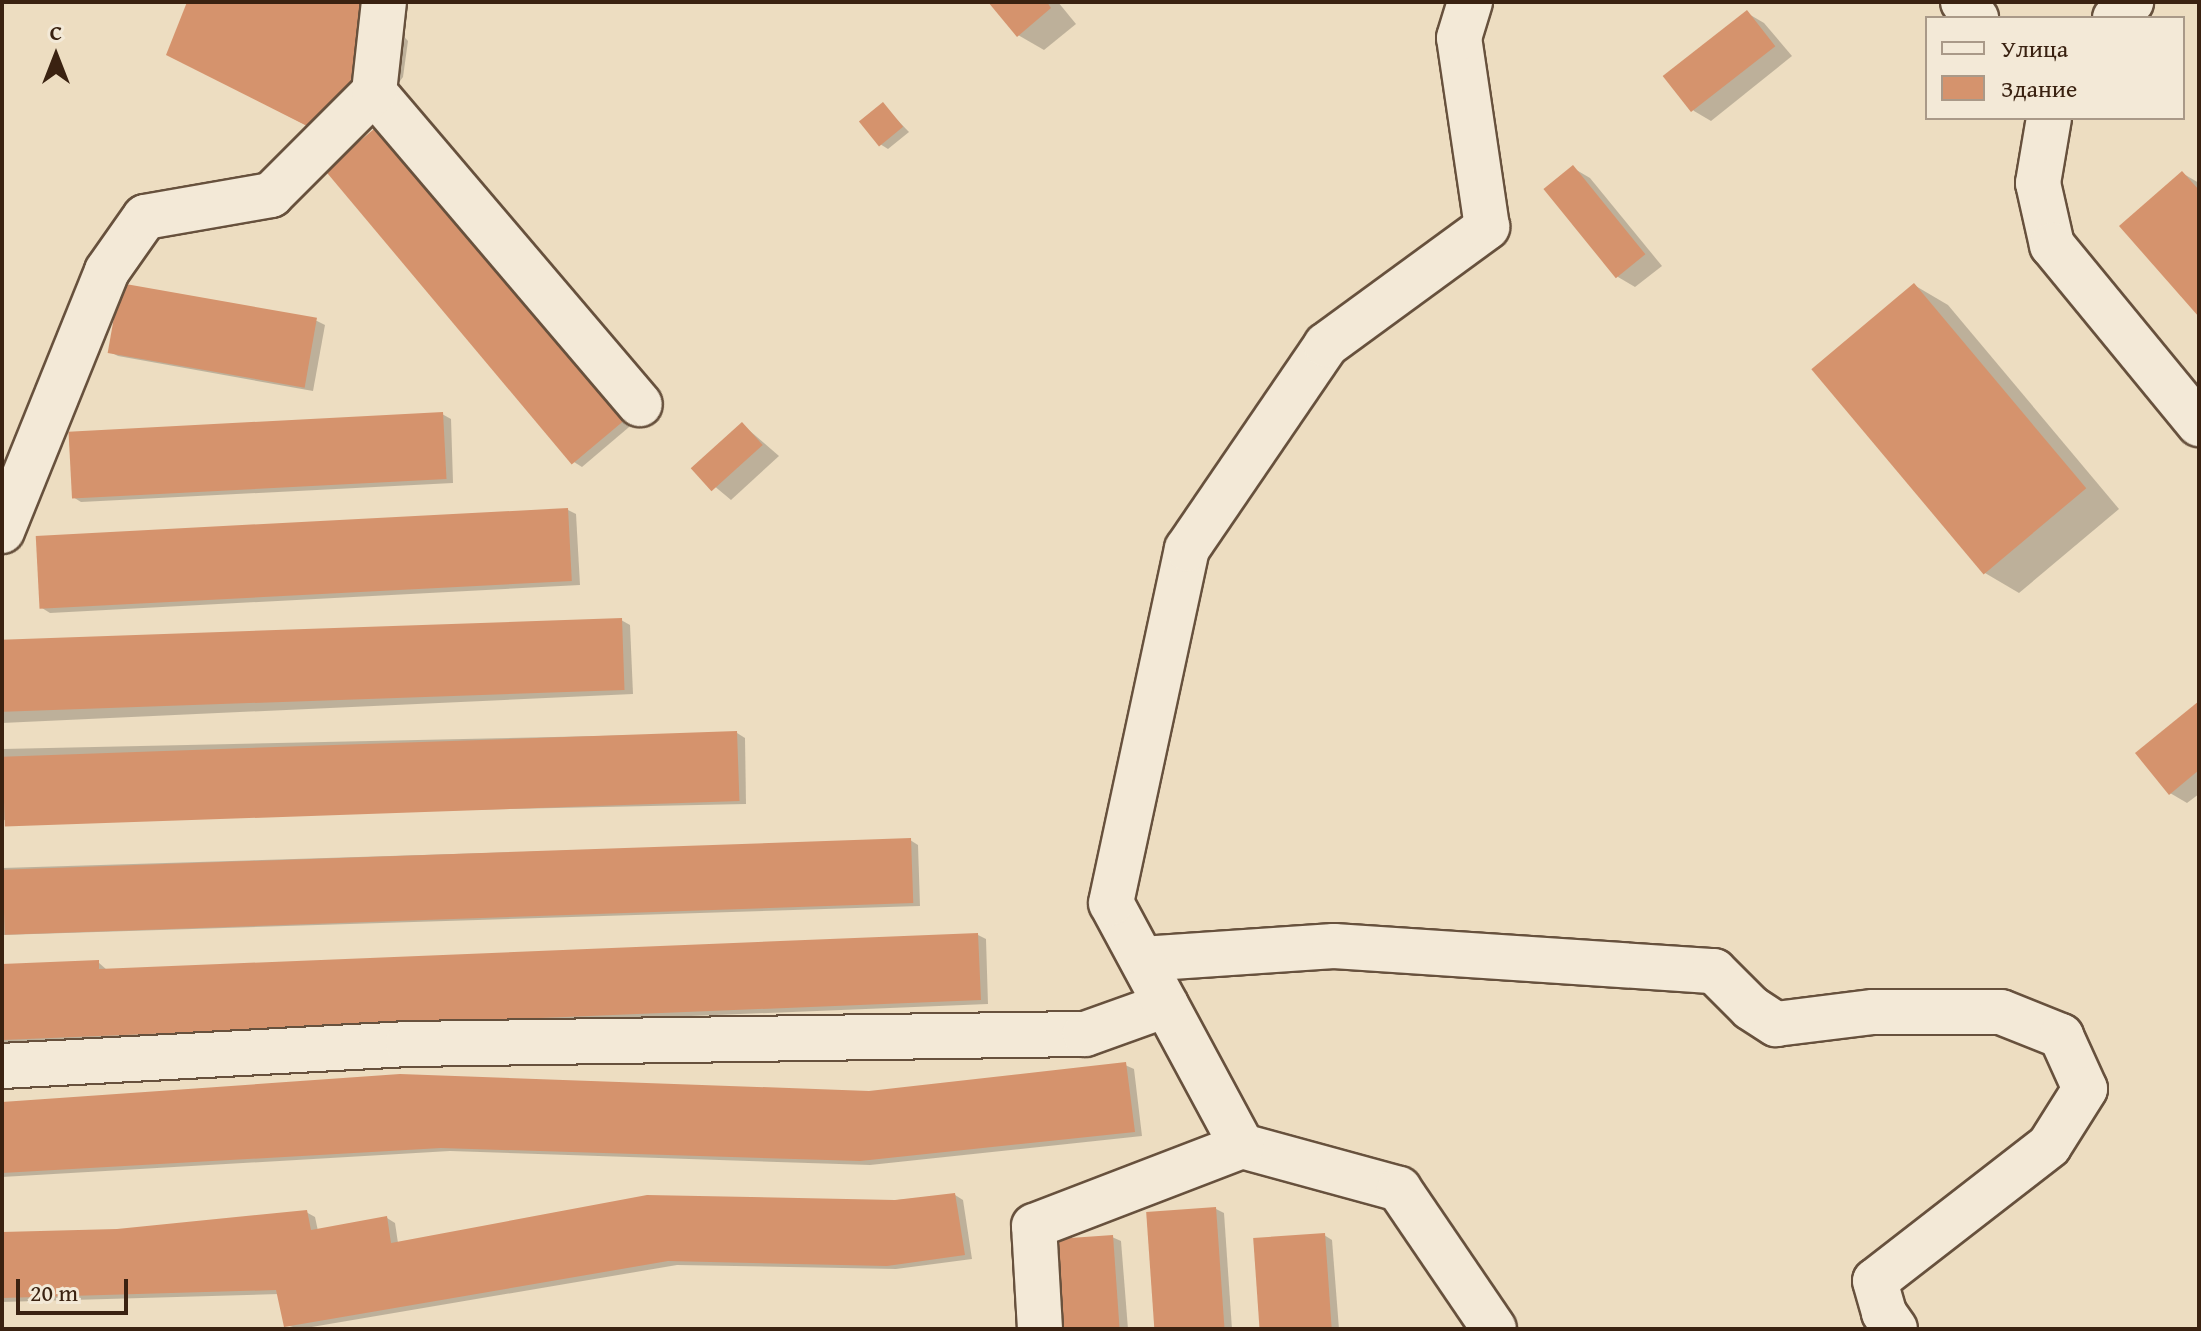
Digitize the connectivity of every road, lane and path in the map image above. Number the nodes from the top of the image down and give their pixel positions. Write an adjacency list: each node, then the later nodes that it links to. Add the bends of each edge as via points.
1 (384, 2): 3 (street)
2 (1470, 2): 8 (street, via 1459,38 1487,227 1326,345 1187,549 1111,903)
3 (374, 92): 5 (street); 7 (street, via 271,195 145,217 107,271)
4 (2049, 120): 6 (street, via 2038,183 2052,245)
5 (640, 404)
6 (2199, 424)
7 (2, 531)
8 (1142, 959): 9 (street); 14 (street, via 1334,946 1714,971 1751,1008 1776,1024 1873,1012 2001,1012 2061,1036 2085,1089 2049,1146 1875,1281)
9 (1166, 1005): 10 (street, via 1085,1034 408,1044); 11 (street)
10 (2, 1066)
11 (1242, 1146): 12 (street, via 1034,1226); 13 (street, via 1399,1189)
12 (1040, 1329)
13 (1494, 1329)
14 (1895, 1329)

